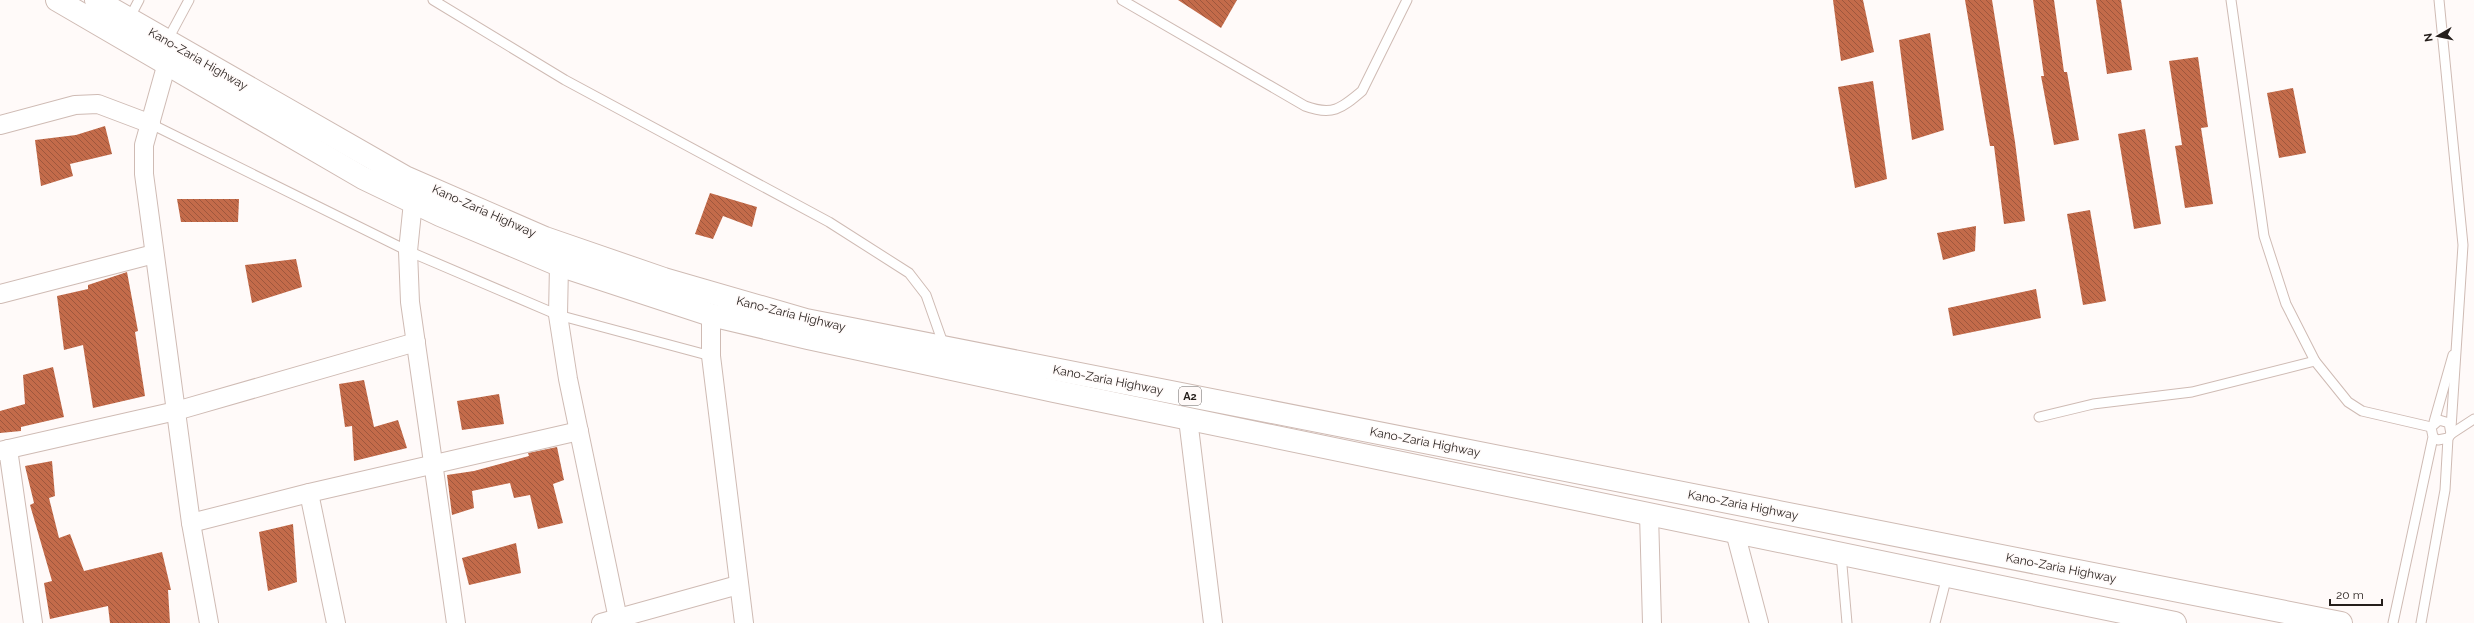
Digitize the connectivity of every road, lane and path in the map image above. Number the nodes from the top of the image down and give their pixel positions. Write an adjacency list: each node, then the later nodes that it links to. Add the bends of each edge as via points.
1 (57, 0): 12 (highway, Kano-Zaria Highway / A2)
2 (96, 0): 10 (highway, Kano-Zaria Highway / A2)
3 (139, 0): 10 (lane)
4 (190, 0): 11 (lane)
5 (433, 0): 24 (lane, via 566,80 829,222 909,273 926,295)
6 (1122, 0): 7 (lane, via 1305,106 1325,112 1334,111 1350,102 1362,91)
7 (1407, 0)
8 (2231, 0): 26 (lane, via 2264,236 2286,304)
9 (2440, 0): 22 (lane, via 2463,245)
10 (129, 19): 11 (highway, Kano-Zaria Highway / A2)
11 (167, 41): 24 (highway, Kano-Zaria Highway / A2, via 405,177 545,238 664,278 806,320)
12 (167, 63): 14 (street); 15 (highway, Kano-Zaria Highway / A2, via 363,178)
13 (0, 124): 14 (street, via 75,105 98,104)
14 (151, 124): 16 (lane); 17 (street, via 144,146 144,174)
15 (414, 202): 16 (street); 18 (highway, Kano-Zaria Highway / A2)
16 (408, 250): 20 (lane); 23 (street, via 410,302)
17 (154, 254): 19 (street); 27 (street)
18 (559, 264): 20 (street); 21 (highway, Kano-Zaria Highway / A2)
19 (0, 294)
20 (558, 315): 25 (lane); 32 (street)
21 (712, 315): 25 (street); 29 (highway, Kano-Zaria Highway / A2)
22 (2458, 336): 31 (lane); 33 (lane)
23 (416, 342): 27 (street); 36 (street)
24 (944, 348): 56 (highway, Kano-Zaria Highway / A2)
25 (711, 356): 43 (street)
26 (2315, 361): 28 (lane, via 2192,392 2093,404); 31 (lane, via 2348,402 2362,411)
27 (176, 411): 35 (street); 39 (street)
28 (2039, 417)
29 (1188, 419): 38 (highway, Kano-Zaria Highway / A2); 50 (street)
30 (2474, 419): 33 (lane)
31 (2433, 424): 33 (lane, via 2445,420); 34 (lane)
32 (579, 431): 36 (street); 44 (street)
33 (2450, 433): 34 (lane, via 2438,440); 58 (lane, via 2445,490)
34 (2433, 437): 57 (lane)
35 (4, 450): 45 (street)
36 (434, 464): 37 (street); 48 (street)
37 (309, 493): 39 (street); 47 (street)
38 (1649, 514): 40 (highway, Kano-Zaria Highway / A2); 51 (street)
39 (191, 524): 46 (street)
40 (1735, 532): 41 (highway, Kano-Zaria Highway / A2); 52 (street)
41 (1841, 554): 42 (highway, Kano-Zaria Highway / A2); 53 (lane)
42 (1947, 576): 54 (lane); 55 (highway, Kano-Zaria Highway / A2)
43 (738, 585): 44 (street); 49 (street)
44 (610, 621)
45 (33, 623)
46 (210, 623)
47 (336, 623)
48 (456, 623)
49 (744, 623)
50 (1213, 623)
51 (1652, 623)
52 (1759, 623)
53 (1847, 623)
54 (1935, 623)
55 (2175, 623)
56 (2341, 623)
57 (2394, 623)
58 (2421, 623)

